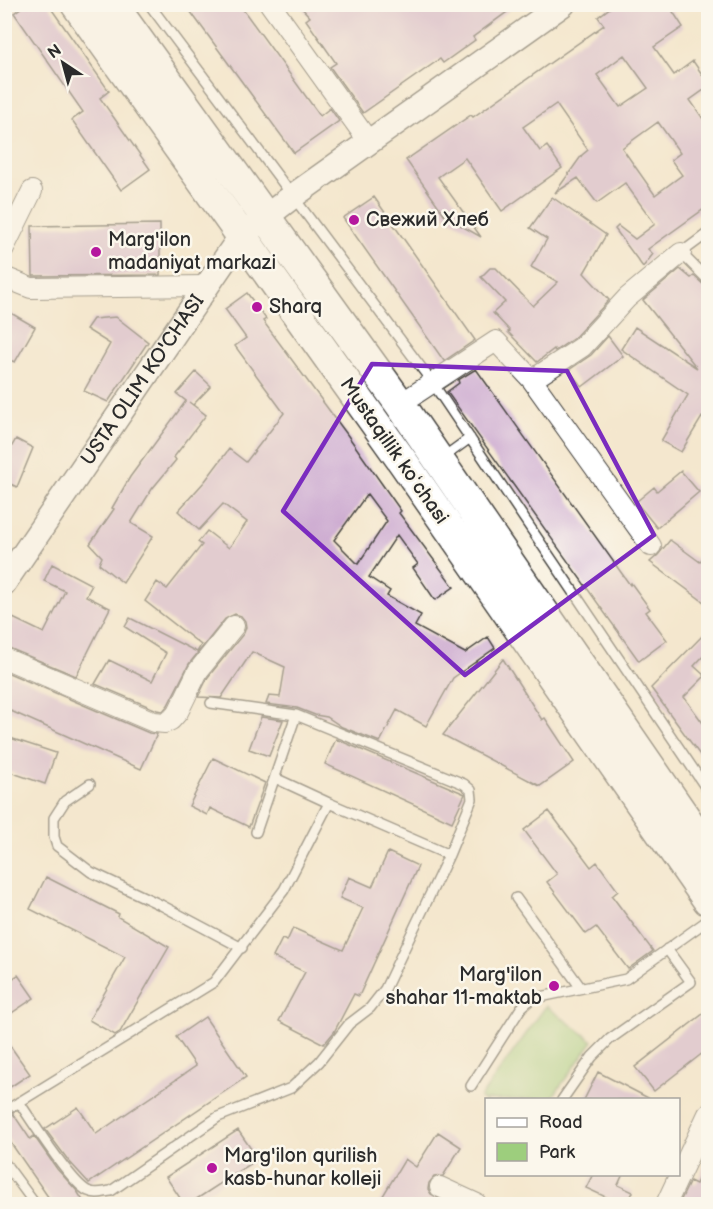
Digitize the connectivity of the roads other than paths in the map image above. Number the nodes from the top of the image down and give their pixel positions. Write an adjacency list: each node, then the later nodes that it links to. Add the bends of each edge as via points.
1 (76, 4): 11 (main road, Mustaqillik koʻchasi)
2 (112, 4): 9 (main road, Mustaqillik koʻchasi)
3 (149, 4): 8 (lane)
4 (270, 4): 6 (street)
5 (563, 4): 6 (street, USTA OLIM KO'CHASI)
6 (369, 142): 8 (street, USTA OLIM KO'CHASI)
7 (32, 190): 12 (street)
8 (293, 196): 9 (street, USTA OLIM KO'CHASI); 18 (lane)
9 (265, 217): 11 (street, USTA OLIM KO'CHASI); 19 (main road, Mustaqillik koʻchasi)
10 (708, 233): 13 (lane)
11 (242, 236): 16 (street, USTA OLIM KO'CHASI); 36 (main road, Mustaqillik koʻchasi)
12 (4, 248)
13 (681, 253): 15 (lane); 17 (street, via 627,298 582,347)
14 (4, 277): 16 (street, via 31,288)
15 (708, 280)
16 (207, 286): 23 (street, USTA OLIM KO'CHASI)
17 (532, 380): 18 (street, via 496,341); 22 (street)
18 (432, 382): 19 (street); 20 (lane)
19 (400, 404): 21 (main road, Mustaqillik koʻchasi)
20 (470, 438): 21 (lane); 30 (lane)
21 (439, 460): 33 (main road, Mustaqillik koʻchasi)
22 (651, 546)
23 (4, 584)
24 (234, 626): 25 (street, via 198,671 178,712 165,723 153,722)
25 (4, 658)
26 (211, 703): 27 (lane)
27 (296, 715): 28 (lane); 34 (lane, via 471,790 472,799)
28 (275, 778): 31 (lane); 32 (lane)
29 (90, 784): 38 (lane, via 65,801 54,818 57,846 91,873 161,904)
30 (708, 791)
31 (329, 803): 34 (lane); 38 (lane, via 284,890)
32 (256, 832)
33 (708, 851)
34 (449, 855): 38 (lane, via 385,989 291,1088 218,1117 111,1191 95,1194 85,1190 16,1104 214,982)
35 (516, 898): 40 (lane)
36 (708, 900)
37 (708, 920): 39 (lane)
38 (242, 948)
39 (667, 949): 40 (lane, via 626,979); 42 (lane, via 691,982 610,1039)
40 (581, 988): 41 (lane, via 531,999 521,1008)
41 (471, 1086)
42 (563, 1098)
43 (708, 1114): 45 (street)
44 (4, 1162): 48 (lane)
45 (680, 1174)
46 (679, 1176): 50 (street)
47 (440, 1187): 49 (street)
48 (35, 1204)
49 (477, 1204)
50 (666, 1204)

